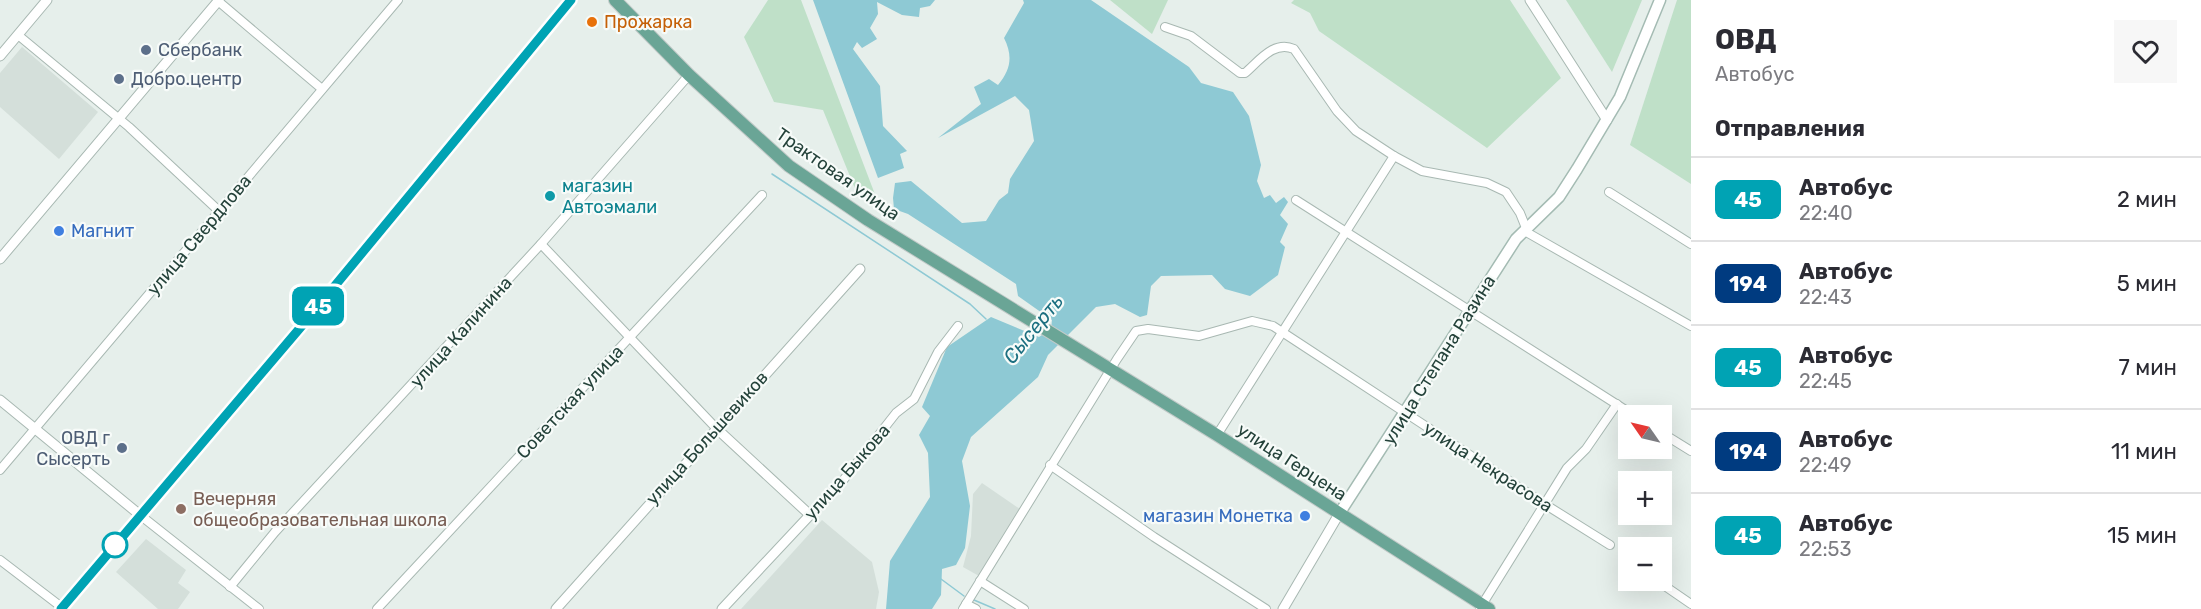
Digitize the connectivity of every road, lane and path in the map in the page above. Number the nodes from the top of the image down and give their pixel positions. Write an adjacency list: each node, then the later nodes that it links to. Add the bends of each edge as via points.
1 (47, 0): 9 (street)
2 (218, 0): 12 (street); 13 (street)
3 (398, 0): 12 (street, улица Свердлова)
4 (571, 0): 46 (main road)
5 (615, 0): 11 (main road, Трактовая улица)
6 (1530, 0): 14 (street)
7 (1660, 0): 14 (main road, улица Степана Разина, via 1633,69)
8 (1165, 27): 15 (street, via 1191,36 1240,73 1245,73 1265,53 1286,45 1294,49 1337,111 1356,131)
9 (18, 35): 10 (street); 13 (street)
10 (0, 56)
11 (689, 75): 22 (street, улица Калинина); 31 (main road, Трактовая улица, via 789,166)
12 (322, 89): 19 (street, улица Свердлова)
13 (118, 118): 19 (street); 24 (street)
14 (1607, 120): 20 (main road, улица Степана Разина, via 1559,197)
15 (1394, 156): 20 (street, via 1422,171 1487,183 1506,192); 21 (street)
16 (1609, 192): 23 (street)
17 (762, 195): 30 (street, Советская улица)
18 (1296, 200): 21 (street)
19 (219, 211): 37 (street, улица Свердлова)
20 (1525, 229): 26 (main road, улица Степана Разина); 28 (street)
21 (1346, 231): 26 (street); 29 (street)
22 (541, 244): 30 (street); 50 (street, улица Калинина, via 275,532)
23 (1691, 244)
24 (0, 259)
25 (860, 269): 36 (street, улица Большевиков)
26 (1470, 311): 34 (street); 35 (main road, улица Степана Разина)
27 (958, 326): 45 (street, улица Быкова, via 938,352 914,399 896,413 868,452)
28 (1691, 326)
29 (1281, 331): 32 (street, улица Некрасова, via 1252,321 1199,336 1136,331); 35 (street, улица Некрасова); 38 (street)
30 (629, 338): 36 (street); 57 (street, Советская улица)
31 (1074, 348): 32 (main road, улица Герцена)
32 (1112, 369): 38 (main road, улица Герцена); 41 (street)
33 (0, 400): 37 (street)
34 (1617, 404): 43 (street, via 1586,449 1567,468)
35 (1406, 413): 43 (street, улица Некрасова); 44 (main road, улица Степана Разина)
36 (716, 428): 45 (street); 58 (street, улица Большевиков)
37 (35, 429): 42 (street, улица Свердлова); 46 (street)
38 (1217, 435): 44 (main road, улица Герцена)
39 (1672, 439): 40 (street)
40 (1691, 451)
41 (1050, 465): 49 (street); 62 (street)
42 (0, 470)
43 (1546, 506): 47 (street, улица Некрасова); 54 (street)
44 (1339, 514): 54 (main road, улица Герцена); 63 (street, улица Степана Разина)
45 (810, 515): 59 (street, улица Быкова)
46 (140, 516): 50 (street); 55 (main road)
47 (1610, 545)
48 (0, 560): 55 (street)
49 (980, 581): 53 (street); 61 (street)
50 (230, 587): 56 (street)
51 (1672, 591): 52 (street)
52 (1691, 604)
53 (964, 606): 60 (street)
54 (1483, 608)
55 (62, 609)
56 (259, 609)
57 (377, 609)
58 (556, 609)
59 (722, 609)
60 (976, 609)
61 (1024, 609)
62 (1266, 609)
63 (1283, 609)

